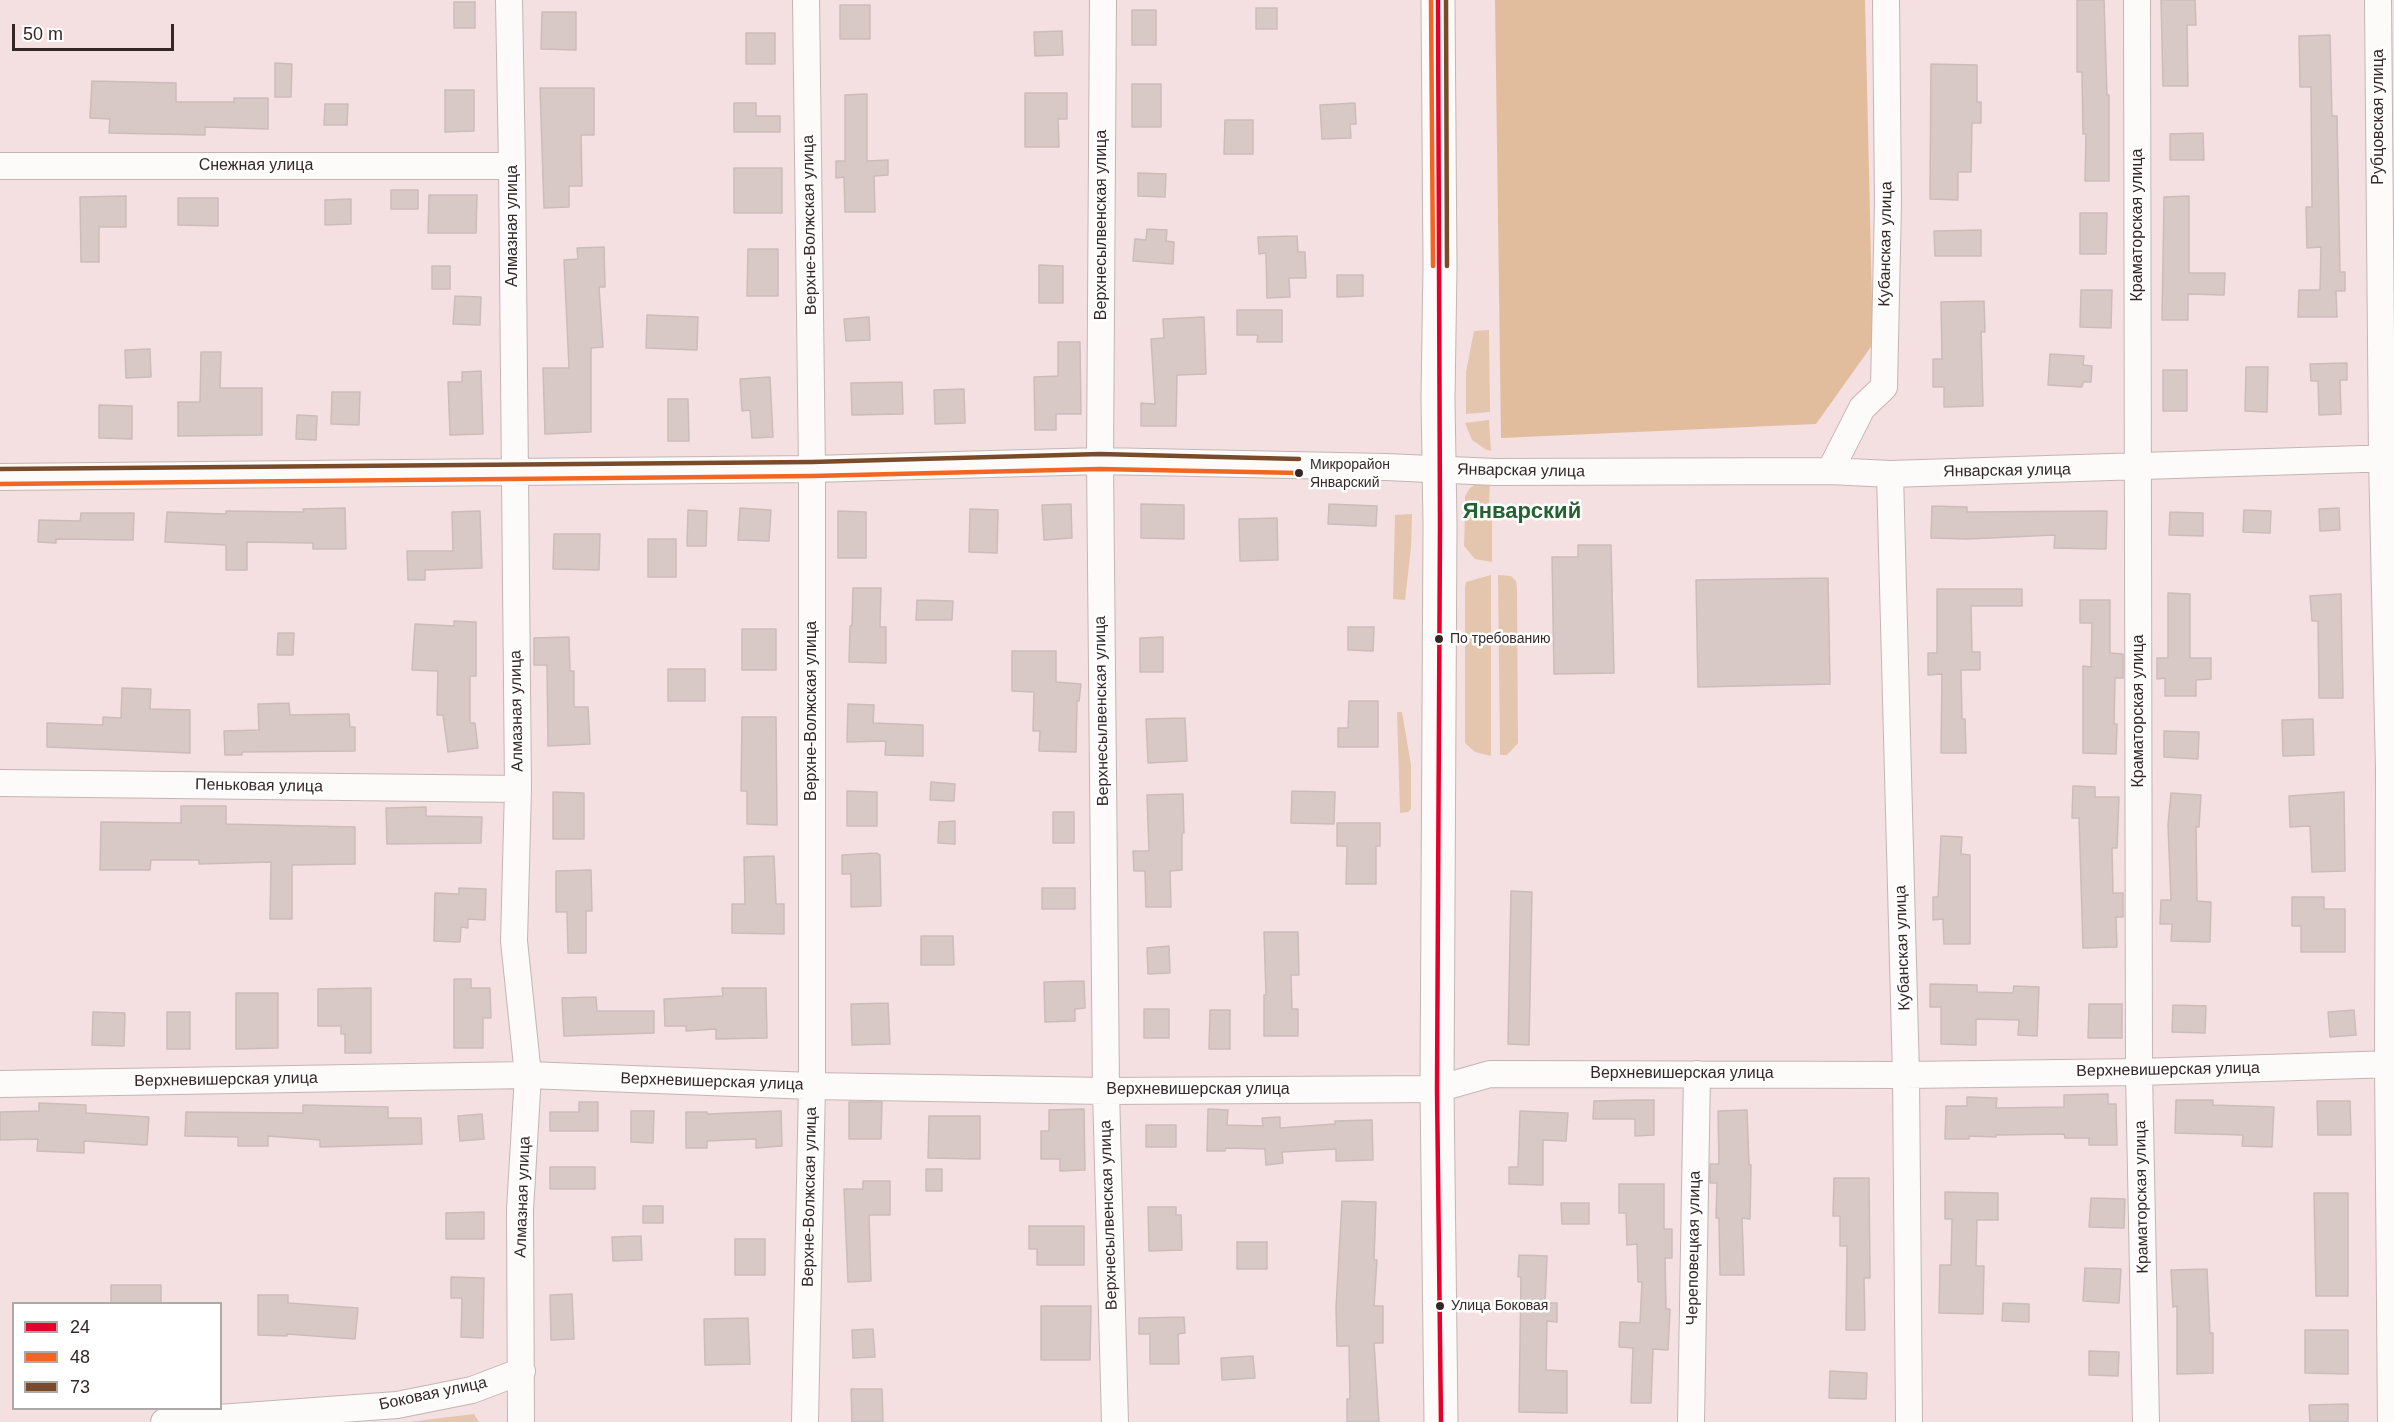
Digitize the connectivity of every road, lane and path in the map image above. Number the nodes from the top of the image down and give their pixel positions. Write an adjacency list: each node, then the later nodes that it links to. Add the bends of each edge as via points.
1 (509, 0): 9 (street, Алмазная улица)
2 (806, 0): 13 (street, Верхне-Волжская улица)
3 (1103, 0): 11 (street, Верхнесылвенская улица)
4 (1438, 0): 14 (main road)
5 (1886, 0): 15 (street, Кубанская улица, via 1884,387 1862,408)
6 (2137, 0): 12 (street, Краматорская улица)
7 (2378, 0): 10 (street, Рубцовская улица)
8 (0, 166): 9 (street, Снежная улица)
9 (512, 166): 16 (street, Алмазная улица)
10 (2388, 458): 12 (street, Январская улица); 21 (street, Рубцовская улица)
11 (1100, 461): 13 (street, Январская улица); 14 (street, Январская улица); 29 (street, Верхнесылвенская улица)
12 (2139, 467): 17 (street, Январская улица); 22 (street, Краматорская улица)
13 (812, 469): 16 (street, Январская улица); 27 (street, Верхне-Волжская улица)
14 (1438, 469): 15 (street, Январская улица); 28 (main road)
15 (1830, 471): 17 (street, Январская улица)
16 (514, 472): 18 (street, Январская улица); 20 (street, Алмазная улица)
17 (1890, 474): 25 (street, Кубанская улица)
18 (0, 477)
19 (0, 783): 20 (street, Пеньковая улица)
20 (518, 789): 24 (street, Алмазная улица, via 514,941)
21 (2391, 1064): 22 (street, Верхневишерская улица); 39 (street, Рубцовская улица)
22 (2139, 1072): 25 (street, Верхневишерская улица); 38 (street, Краматорская улица)
23 (1697, 1074): 25 (street, Верхневишерская улица); 28 (street, Верхневишерская улица, via 1490,1074); 36 (street, Череповецкая улица)
24 (528, 1075): 26 (street, Верхневишерская улица); 27 (street, Верхневишерская улица); 30 (street, Алмазная улица, via 520,1210)
25 (1906, 1075): 37 (street, Кубанская улица)
26 (0, 1084)
27 (812, 1086): 29 (street, Верхневишерская улица); 33 (street, Верхне-Волжская улица)
28 (1437, 1089): 29 (street, Верхневишерская улица); 35 (main road)
29 (1106, 1091): 34 (street, Верхнесылвенская улица)
30 (522, 1371): 31 (street, Боковая улица, via 472,1390 397,1405); 32 (street, Алмазная улица)
31 (164, 1422)
32 (521, 1422)
33 (805, 1422)
34 (1115, 1422)
35 (1441, 1422)
36 (1690, 1422)
37 (1909, 1422)
38 (2146, 1422)
39 (2391, 1422)

